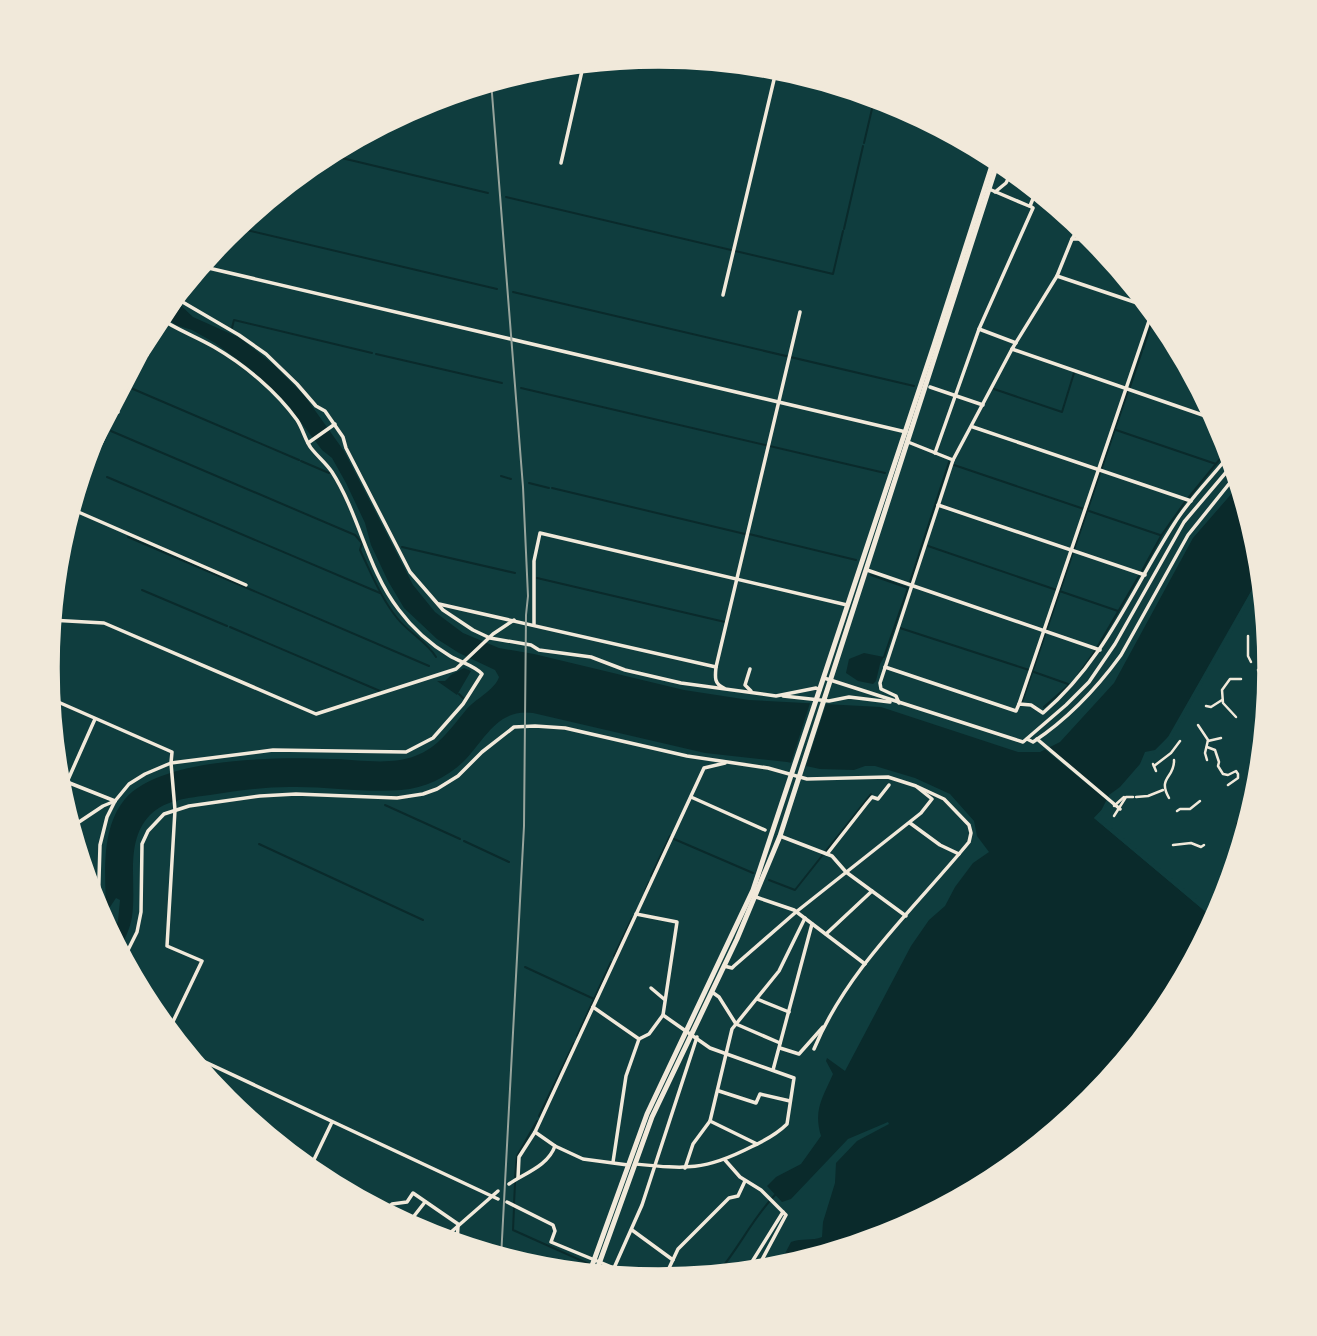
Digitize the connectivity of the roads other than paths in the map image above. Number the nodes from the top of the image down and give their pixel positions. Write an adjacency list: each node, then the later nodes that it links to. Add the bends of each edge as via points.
1 (582, 72): 3 (street)
2 (774, 79): 15 (street)
3 (561, 163)
4 (991, 168): 35 (highway)
5 (996, 171): 7 (highway)
6 (1008, 179): 7 (street)
7 (992, 191): 9 (street); 35 (highway)
8 (1033, 198): 9 (street)
9 (1030, 206): 22 (street, via 1033,208)
10 (1075, 235): 11 (street)
11 (1072, 239): 12 (street); 14 (street)
12 (1079, 239)
13 (211, 268): 29 (street)
14 (1058, 276): 16 (street); 23 (street)
15 (723, 295)
16 (1135, 302)
17 (181, 303): 33 (street, via 257,347)
18 (175, 311): 21 (street)
19 (800, 312): 29 (street)
20 (1149, 321): 27 (street)
21 (168, 322): 25 (street); 37 (street, via 213,346 262,382 299,423)
22 (979, 329): 23 (street); 28 (street)
23 (1016, 343): 24 (street)
24 (1012, 349): 27 (street); 30 (street)
25 (147, 355): 31 (street)
26 (930, 387): 28 (street)
27 (1127, 388): 32 (street); 42 (street)
28 (954, 395): 30 (street); 39 (street)
29 (778, 401): 35 (street); 51 (street)
30 (984, 405): 34 (street)
31 (118, 412): 36 (street)
32 (1203, 415)
33 (335, 424): 37 (street); 54 (street, via 404,564)
34 (973, 427): 40 (street); 42 (street)
35 (907, 432): 38 (highway); 55 (highway)
36 (103, 439)
37 (309, 442): 63 (street, via 333,473 396,607 420,634)
38 (908, 442): 39 (street); 49 (highway)
39 (934, 453): 40 (street)
40 (953, 460): 46 (street)
41 (1223, 463): 45 (street)
42 (1099, 469): 45 (street); 48 (street)
43 (1226, 472): 83 (street, via 1184,522 1115,645 1088,682)
44 (1230, 483): 84 (street, via 1188,535 1116,662)
45 (1191, 501): 50 (street)
46 (938, 505): 48 (street); 53 (street)
47 (78, 512): 52 (street)
48 (1073, 550): 50 (street); 59 (street)
49 (865, 570): 53 (street); 68 (highway)
50 (1145, 575): 62 (street)
51 (737, 579): 55 (street); 58 (street, via 540,533 534,561); 65 (street)
52 (246, 585)
53 (912, 586): 59 (street); 66 (street)
54 (437, 604): 56 (street); 61 (street)
55 (848, 606): 68 (highway)
56 (514, 620): 58 (street); 61 (street)
57 (60, 621): 63 (street, via 104,623 316,714 449,672)
58 (534, 624): 65 (street)
59 (1044, 630): 62 (street); 77 (street)
60 (1248, 636): 64 (street)
61 (489, 638): 63 (street); 70 (street)
62 (1100, 650): 77 (street, via 1072,687 1043,713)
63 (464, 662): 91 (street, via 482,674 480,680 438,732 414,749 398,753 272,750)
64 (1251, 662)
65 (716, 667): 70 (street, via 715,678)
66 (885, 667): 76 (street, via 881,689 896,696); 77 (street, via 1016,711)
67 (750, 669): 72 (street, via 745,687)
68 (827, 679): 71 (highway); 76 (street)
69 (1241, 679): 74 (street, via 1226,682)
70 (727, 690): 72 (street)
71 (821, 692): 73 (street, via 811,689); 93 (highway)
72 (756, 694): 73 (street)
73 (780, 695): 76 (street)
74 (1223, 700): 78 (street, via 1211,708); 79 (street)
75 (59, 703): 80 (street)
76 (899, 703): 83 (street, via 1014,740)
77 (1019, 704)
78 (1206, 706)
79 (1237, 717)
80 (95, 718): 91 (street, via 172,751); 94 (street)
81 (1199, 725): 86 (street)
82 (1221, 738): 86 (street)
83 (1027, 739): 84 (street)
84 (1039, 741): 107 (street)
85 (1180, 741): 92 (street)
86 (1208, 741): 87 (street)
87 (1207, 747): 89 (street); 97 (street, via 1215,750 1223,774 1238,774)
88 (1174, 760): 99 (street)
89 (1208, 760)
90 (727, 763): 93 (street); 100 (street, via 704,768); 106 (street, via 565,728 514,727 458,776 423,794 397,798 260,796)
91 (171, 764): 103 (street, via 129,784); 106 (street)
92 (1154, 767)
93 (796, 773): 98 (street, via 820,780 884,776); 113 (highway); 141 (highway, via 753,890)
94 (68, 779)
95 (69, 783): 103 (street)
96 (889, 785): 116 (street, via 878,799 872,797)
97 (1228, 785)
98 (916, 786): 111 (street, via 932,801); 117 (street, via 944,799 969,825 971,839)
99 (1164, 789): 101 (street, via 1148,796); 102 (street)
100 (691, 797): 112 (street); 123 (street)
101 (1126, 797): 105 (street); 109 (street)
102 (1169, 798)
103 (115, 801): 110 (street); 119 (street, via 101,838)
104 (1200, 801): 108 (street)
105 (1114, 806)
106 (175, 808): 128 (street, via 158,819 142,844 141,912); 138 (street, via 167,946 202,961)
107 (1121, 809)
108 (1177, 811)
109 (1114, 816)
110 (78, 823)
111 (910, 823): 117 (street); 118 (street)
112 (765, 830)
113 (780, 836): 116 (street); 121 (highway)
114 (1173, 845): 115 (street)
115 (1204, 845)
116 (825, 853): 118 (street)
117 (959, 855): 124 (street)
118 (846, 872): 120 (street); 122 (street)
119 (98, 885)
120 (872, 891): 124 (street); 127 (street)
121 (756, 897): 122 (street); 130 (highway)
122 (796, 912): 125 (street); 130 (street, via 732,968)
123 (636, 914): 133 (street, via 677,922); 135 (street)
124 (906, 916): 129 (street)
125 (805, 918): 126 (street); 134 (street, via 779,971)
126 (812, 923): 127 (street); 136 (street)
127 (826, 934): 129 (street)
128 (128, 950)
129 (865, 964): 140 (street)
130 (724, 966): 132 (highway)
131 (651, 988): 133 (street)
132 (712, 992): 139 (street); 141 (highway)
133 (664, 999): 137 (street)
134 (757, 999): 136 (street); 139 (street)
135 (593, 1007): 142 (street); 152 (street)
136 (789, 1012): 143 (street)
137 (663, 1015): 141 (street); 142 (street)
138 (173, 1022)
139 (736, 1024): 143 (street); 145 (street)
140 (825, 1024): 143 (street, via 802,1053); 144 (street)
141 (692, 1033): 145 (street); 158 (highway); 159 (street)
142 (639, 1040): 157 (street, via 626,1076)
143 (780, 1045): 147 (street)
144 (814, 1049)
145 (726, 1054): 147 (street); 148 (street)
146 (206, 1062): 151 (street)
147 (773, 1070): 149 (street, via 794,1078)
148 (719, 1090): 149 (street, via 756,1103 760,1094); 150 (street)
149 (790, 1101): 153 (street, via 788,1124)
150 (710, 1121): 153 (street); 160 (street, via 693,1144)
151 (332, 1122): 155 (street); 165 (street)
152 (535, 1132): 154 (street); 161 (street, via 519,1157)
153 (758, 1144): 156 (street)
154 (555, 1146): 157 (street, via 583,1159); 161 (street, via 546,1162)
155 (314, 1160)
156 (725, 1160): 160 (street); 162 (street)
157 (613, 1161): 158 (street)
158 (631, 1164): 159 (street); 180 (highway)
159 (654, 1166): 160 (street); 173 (street)
160 (685, 1168)
161 (518, 1178): 163 (street)
162 (745, 1181): 170 (street); 177 (street, via 738,1196 729,1198 678,1249)
163 (509, 1184)
164 (498, 1191): 165 (street)
165 (493, 1196): 166 (street); 172 (street)
166 (499, 1199)
167 (425, 1201): 169 (street, via 413,1193 407,1202); 171 (street); 172 (street)
168 (507, 1202): 179 (street, via 553,1225 551,1242)
169 (390, 1205)
170 (783, 1212): 176 (street, via 786,1215); 178 (street)
171 (414, 1216)
172 (458, 1224): 174 (street); 175 (street)
173 (632, 1230): 177 (street); 181 (street)
174 (451, 1231)
175 (457, 1234)
176 (762, 1259)
177 (673, 1260): 182 (street)
178 (752, 1261)
179 (590, 1265)
180 (595, 1265)
181 (615, 1267)
182 (669, 1268)

